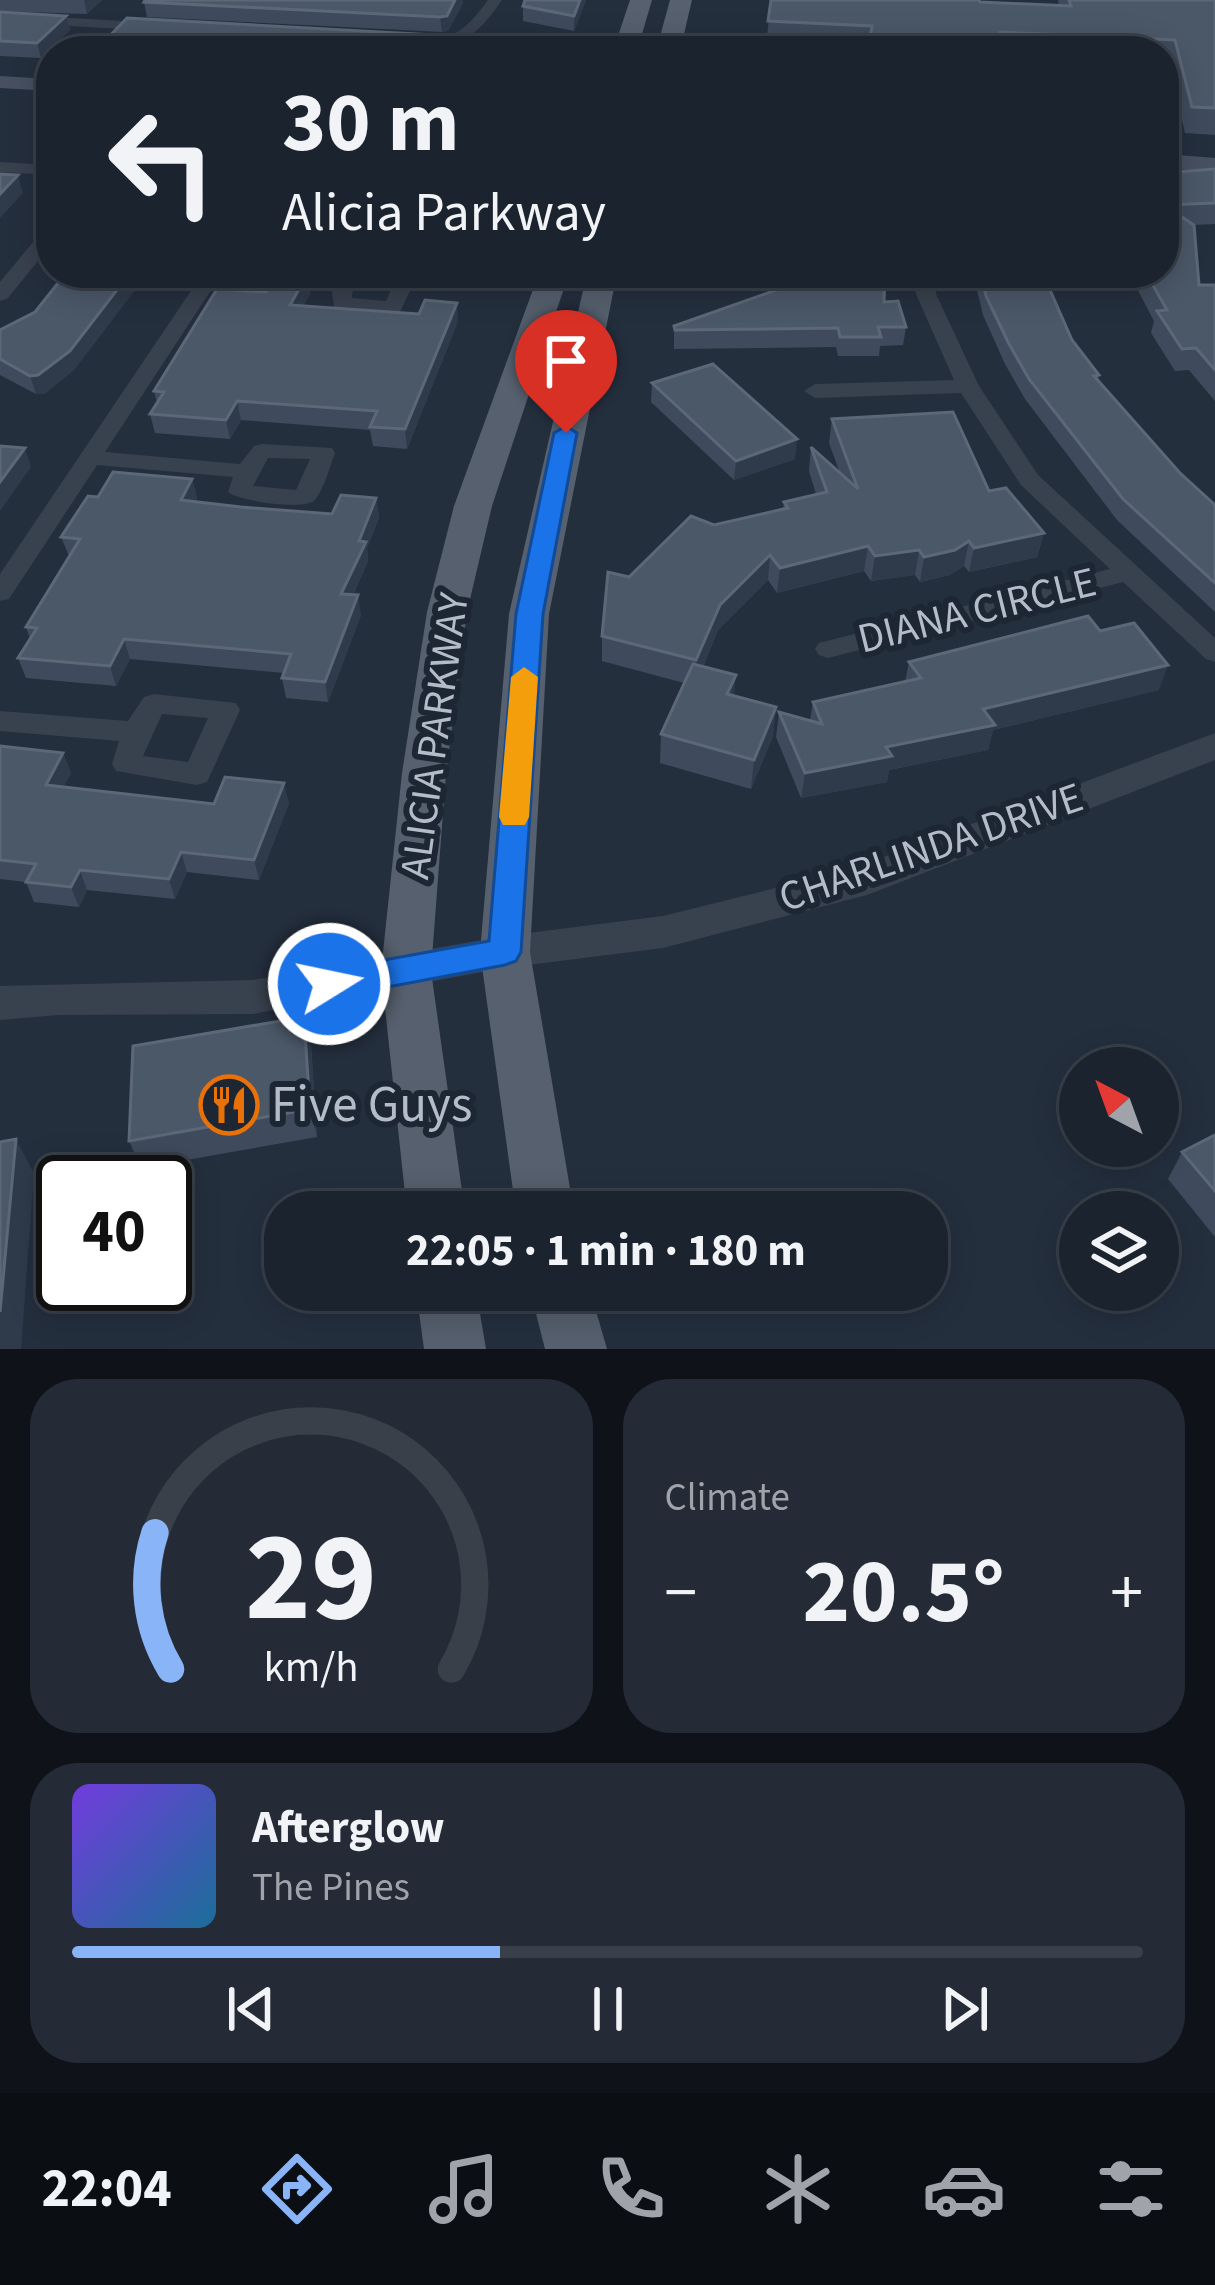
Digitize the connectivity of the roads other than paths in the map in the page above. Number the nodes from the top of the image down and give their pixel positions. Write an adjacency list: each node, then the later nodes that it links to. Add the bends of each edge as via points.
1 (495, 0): 6 (street)
2 (641, 0): 7 (main road)
3 (681, 0): 8 (main road)
4 (0, 18): 5 (street)
5 (181, 28)
6 (468, 36)
7 (630, 36)
8 (672, 36)
9 (0, 82): 10 (main road)
10 (36, 85)
11 (0, 95): 12 (main road)
12 (36, 97)
13 (1179, 150): 14 (main road)
14 (1215, 153)
15 (1179, 162): 16 (main road)
16 (1215, 165)
17 (0, 167): 18 (street)
18 (36, 169)
19 (36, 252): 24 (street)
20 (203, 288): 27 (street)
21 (549, 288): 38 (main road, ALICIA PARKWAY, via 472,506 447,612)
22 (599, 288): 37 (main road, ALICIA PARKWAY, via 530,614)
23 (925, 288): 25 (street)
24 (0, 296)
25 (968, 386): 26 (street); 30 (street, via 1029,480)
26 (815, 391)
27 (92, 458): 28 (street); 29 (street)
28 (246, 471)
29 (12, 554): 31 (street)
30 (1126, 573): 32 (street, DIANA CIRCLE); 33 (street)
31 (0, 593)
32 (828, 650)
33 (1215, 653)
34 (0, 721): 35 (street)
35 (136, 732)
36 (1215, 746): 37 (street, CHARLINDA DRIVE, via 854,884 663,932)
37 (505, 952): 38 (street, CHARLINDA DRIVE); 41 (main road, ALICIA PARKWAY)
38 (406, 971): 39 (street, CHARLINDA DRIVE, via 253,998); 40 (main road, ALICIA PARKWAY)
39 (0, 1004)
40 (433, 1191)
41 (541, 1191)
42 (449, 1311): 44 (main road)
43 (566, 1311): 45 (main road)
44 (454, 1349)
45 (576, 1349)

